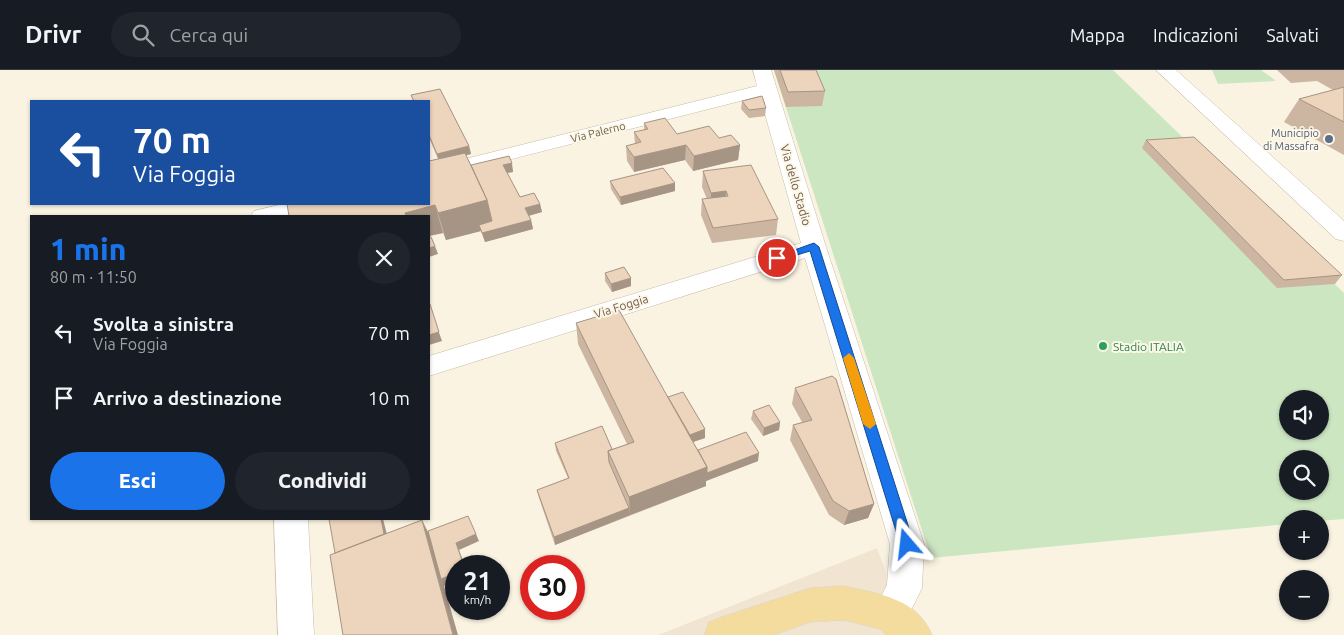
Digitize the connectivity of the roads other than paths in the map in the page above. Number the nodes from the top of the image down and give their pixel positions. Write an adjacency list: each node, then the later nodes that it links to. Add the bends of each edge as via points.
1 (1165, 70): 6 (street)
2 (764, 80): 3 (street, Via Palerno); 7 (street, Via dello Stadio)
3 (430, 174)
4 (307, 205): 5 (street)
5 (266, 215)
6 (1344, 234)
7 (814, 247): 8 (street, Via Foggia); 10 (street, Via dello Stadio, via 907,544)
8 (430, 366)
9 (291, 520): 11 (street)
10 (902, 625): 12 (main road, via 844,603 810,605)
11 (296, 635)
12 (722, 635)

